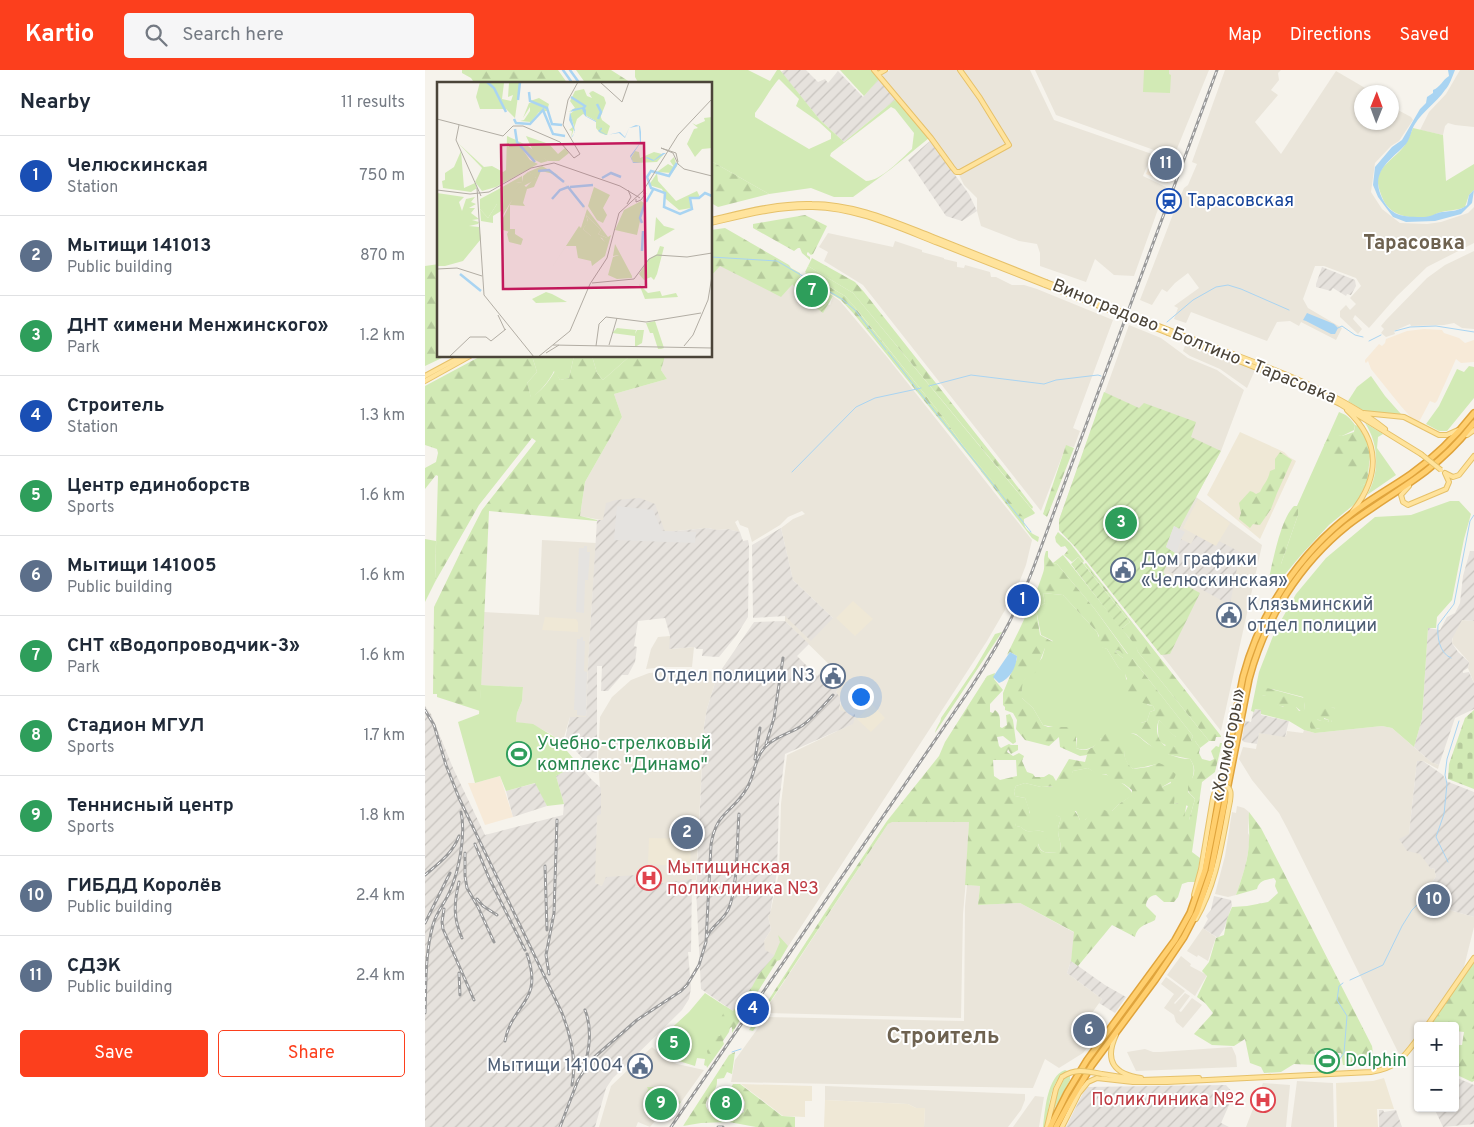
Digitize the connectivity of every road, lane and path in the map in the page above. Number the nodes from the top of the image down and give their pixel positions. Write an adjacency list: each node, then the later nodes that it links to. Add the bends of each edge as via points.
1 (874, 70): 4 (main road)
2 (885, 70): 4 (main road)
3 (960, 70): 4 (main road, via 1009,146 956,172)
4 (878, 74)
5 (713, 221): 6 (main road, Виноградово - Болтино - Тарасовка, bridge, via 776,209 814,207 854,211)
6 (1169, 331): 11 (main road, Виноградово - Болтино - Тарасовка); 12 (main road, Виноградово - Болтино - Тарасовка, via 1311,386)
7 (458, 358): 9 (main road)
8 (466, 358): 10 (main road)
9 (425, 375)
10 (425, 381)
11 (1340, 404): 17 (main road, Виноградово - Болтино - Тарасовка); 22 (main road, via 1362,426 1373,456 1373,470 1367,489)
12 (1355, 409): 15 (main road, via 1370,415 1404,417 1444,436); 17 (main road, Виноградово - Болтино - Тарасовка)
13 (1474, 413): 15 (highway, «Холмогоры»)
14 (1474, 423): 18 (highway, «Холмогоры»)
15 (1462, 427): 22 (highway, «Холмогоры», via 1433,457)
16 (1474, 430): 18 (main road)
17 (1397, 438): 20 (main road, bridge)
18 (1461, 439): 21 (highway, «Холмогоры»)
19 (1474, 456): 20 (main road, via 1459,476 1453,477)
20 (1443, 471): 21 (main road, via 1449,482 1446,489 1412,504 1405,503 1401,498 1402,492)
21 (1421, 474): 24 (highway, «Холмогоры», via 1327,544 1292,585 1269,623 1247,684 1209,878)
22 (1347, 518): 23 (highway, «Холмогоры», via 1316,546 1287,581 1252,648 1238,700 1205,870)
23 (1185, 923): 24 (main road, bridge, via 1201,869 1213,798 1216,788 1224,785 1231,791 1219,856 1208,895); 31 (highway, «Холмогоры», via 1087,1060)
24 (1187, 932): 27 (highway, «Холмогоры»)
25 (1474, 958): 26 (main road)
26 (1430, 1022)
27 (1122, 1024): 30 (main road, via 1111,1051 1115,1067 1133,1076); 32 (highway, «Холмогоры», via 1086,1074)
28 (1414, 1043): 29 (main road, via 1399,1062 1381,1070)
29 (1223, 1078): 30 (main road); 33 (main road, via 1150,1083 1097,1078 1088,1082 1079,1093)
30 (1164, 1079): 31 (main road, bridge, via 1131,1079 1078,1070 1069,1073 1056,1089)
31 (1048, 1127)
32 (1056, 1127)
33 (1062, 1127)

